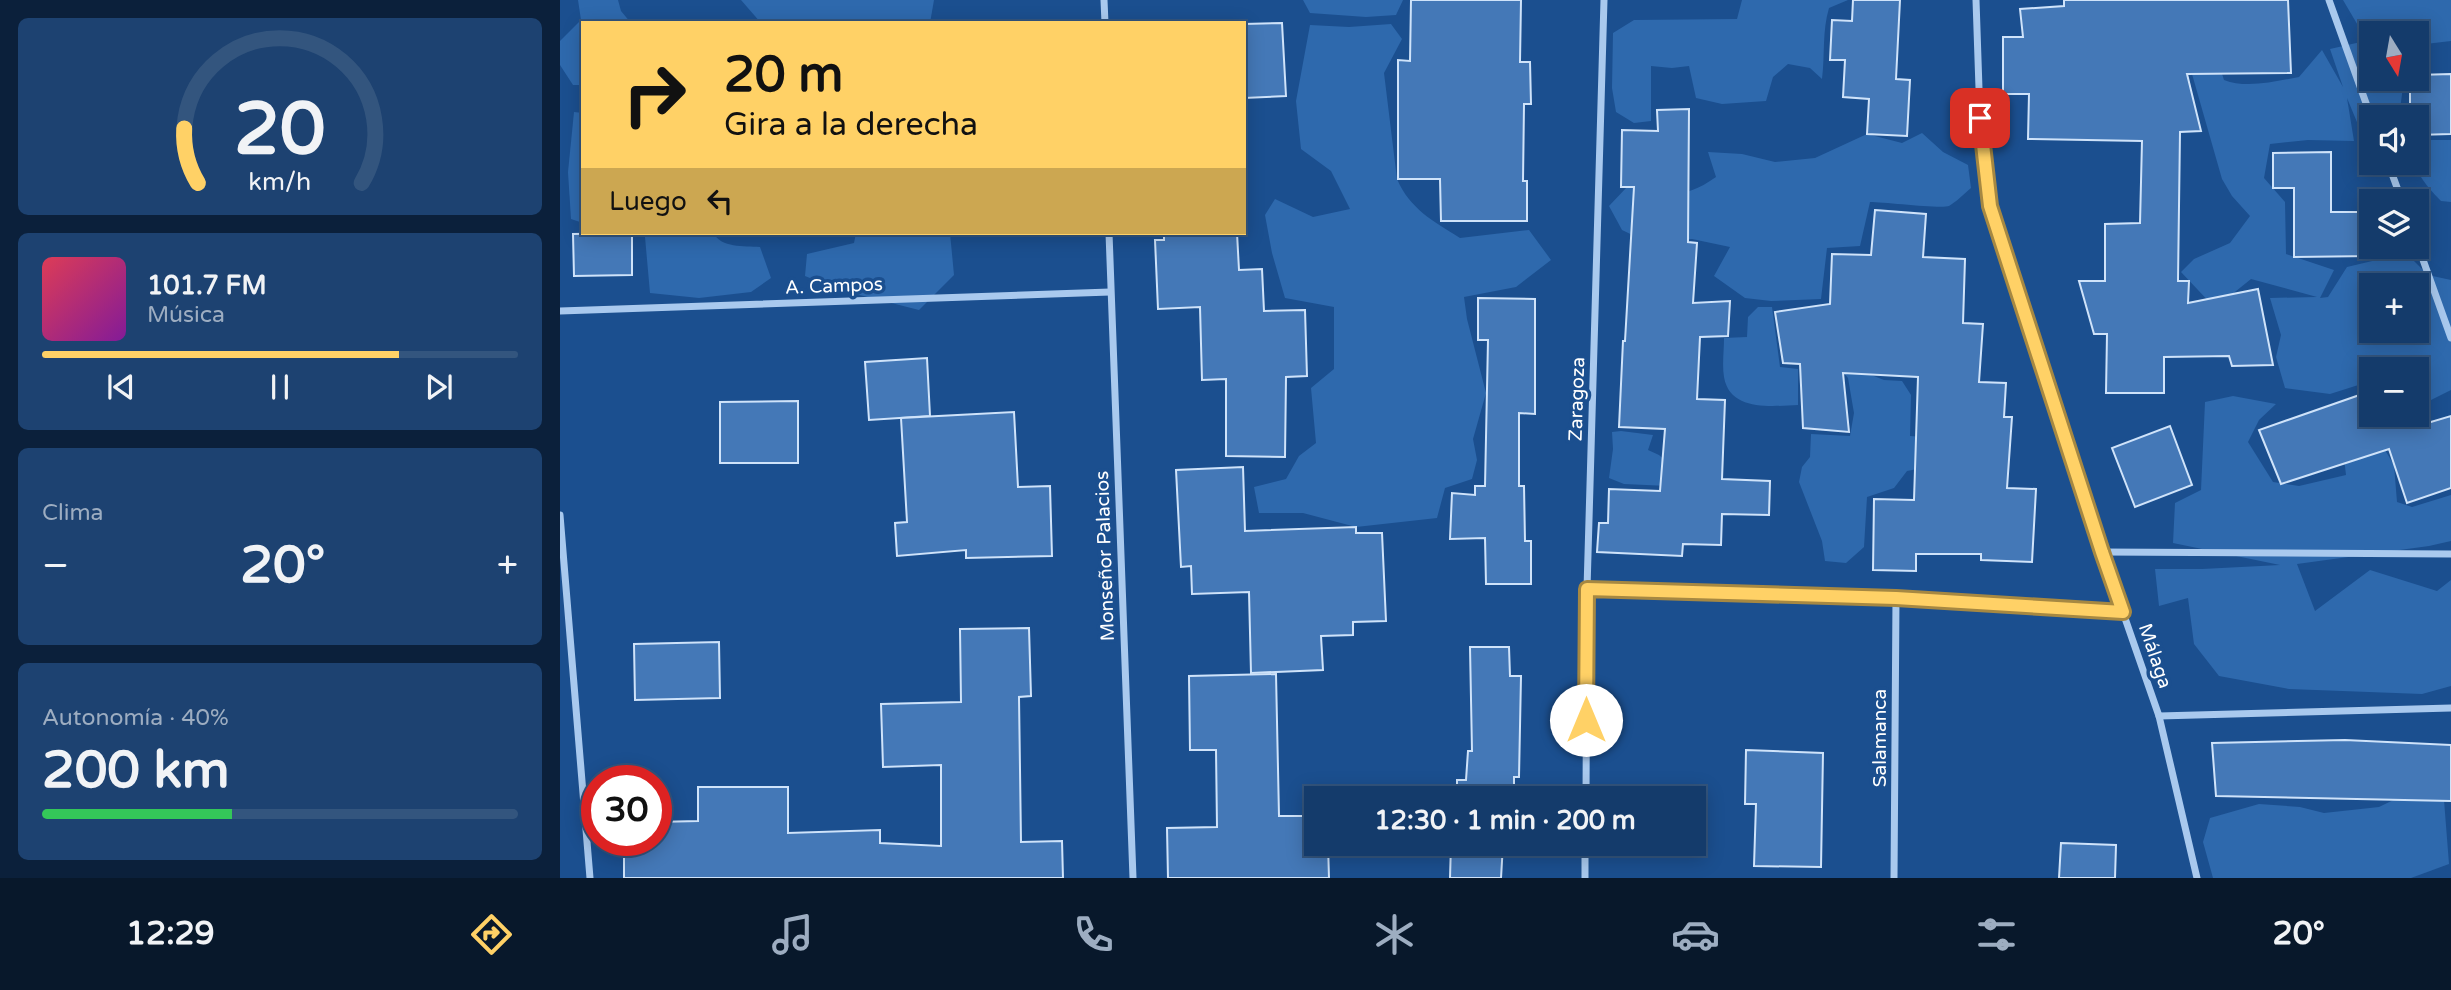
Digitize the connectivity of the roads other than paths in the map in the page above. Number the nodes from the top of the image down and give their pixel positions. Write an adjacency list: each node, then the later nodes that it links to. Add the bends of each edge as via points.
1 (1104, 0): 5 (street)
2 (1604, 0): 16 (street, Zaragoza)
3 (1976, 0): 14 (street, Málaga, via 1980,118 1990,206)
4 (2329, 0): 6 (street)
5 (1105, 21)
6 (2367, 105)
7 (1109, 235): 9 (street, Monseñor Palacios)
8 (2423, 259): 11 (street)
9 (1110, 292): 10 (street, A. Campos); 24 (street, Monseñor Palacios)
10 (560, 311)
11 (2451, 338)
12 (560, 515): 13 (street)
13 (561, 537): 23 (street)
14 (2102, 552): 15 (street); 18 (street, Málaga)
15 (2451, 554)
16 (1587, 589): 17 (street); 21 (street, Zaragoza)
17 (1896, 598): 18 (street); 26 (street, Salamanca)
18 (2123, 612): 20 (street, Málaga)
19 (2451, 708): 20 (street)
20 (2159, 716): 27 (street, Málaga)
21 (1586, 786)
22 (1585, 856): 25 (street)
23 (590, 878)
24 (1133, 878)
25 (1585, 878)
26 (1895, 878)
27 (2197, 878)

